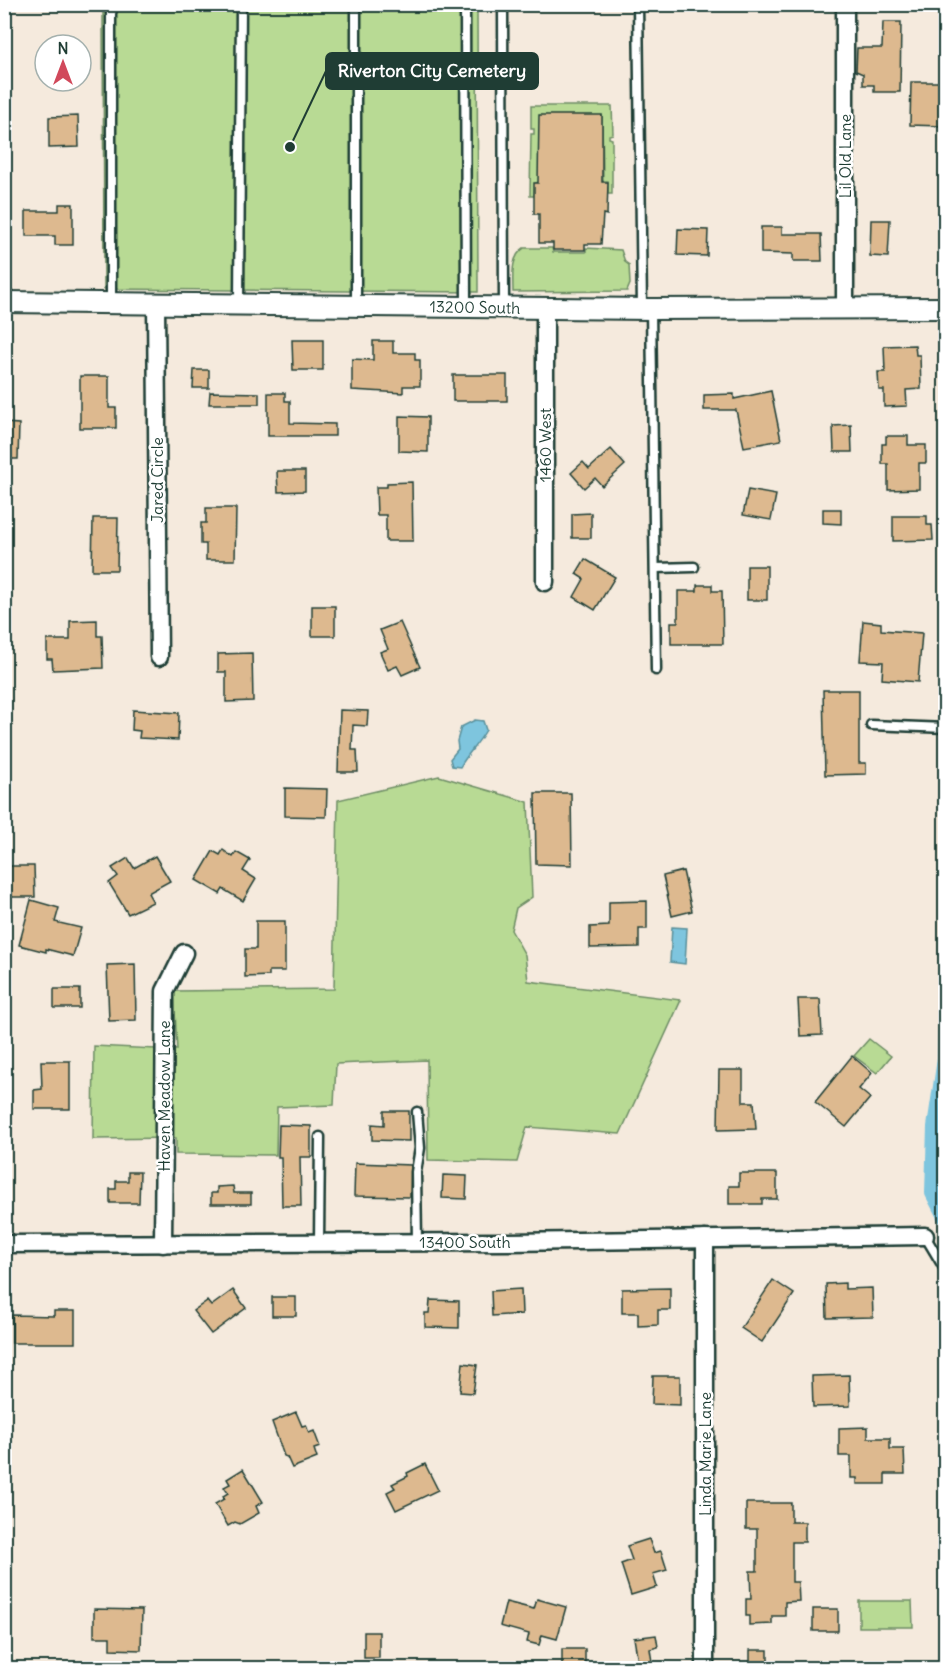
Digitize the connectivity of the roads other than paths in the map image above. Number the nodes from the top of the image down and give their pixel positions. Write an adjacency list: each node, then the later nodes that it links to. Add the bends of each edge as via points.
1 (114, 4): 9 (lane)
2 (241, 4): 11 (lane)
3 (356, 4): 12 (lane)
4 (465, 4): 13 (lane)
5 (503, 4): 14 (lane)
6 (639, 4): 18 (lane)
7 (844, 4): 16 (street, Lil Old Lane)
8 (4, 302): 9 (street, 13200 South)
9 (111, 304): 10 (street, 13200 South)
10 (156, 304): 11 (street, 13200 South); 22 (street, Jared Circle)
11 (239, 304): 12 (street, 13200 South)
12 (356, 305): 13 (street, 13200 South)
13 (466, 306): 14 (street, 13200 South)
14 (504, 307): 15 (street, 13200 South)
15 (545, 307): 18 (street, 13200 South); 21 (street, 1460 West)
16 (845, 308): 17 (street, 13200 South); 18 (street, 13200 South)
17 (945, 308)
18 (647, 309): 20 (lane)
19 (694, 567): 20 (lane)
20 (656, 568): 23 (lane)
21 (544, 582)
22 (159, 657)
23 (656, 670)
24 (871, 725): 25 (lane)
25 (945, 728)
26 (184, 953): 34 (street, Haven Meadow Lane, via 165,991)
27 (417, 1112): 32 (lane)
28 (320, 1137): 31 (lane)
29 (925, 1236): 30 (street, 13400 South); 35 (lane)
30 (705, 1239): 32 (street, 13400 South); 36 (street, Linda Marie Lane)
31 (320, 1242): 32 (street, 13400 South); 34 (street, 13400 South)
32 (417, 1242)
33 (4, 1244): 34 (street, 13400 South)
34 (163, 1244)
35 (945, 1271)
36 (705, 1668)

